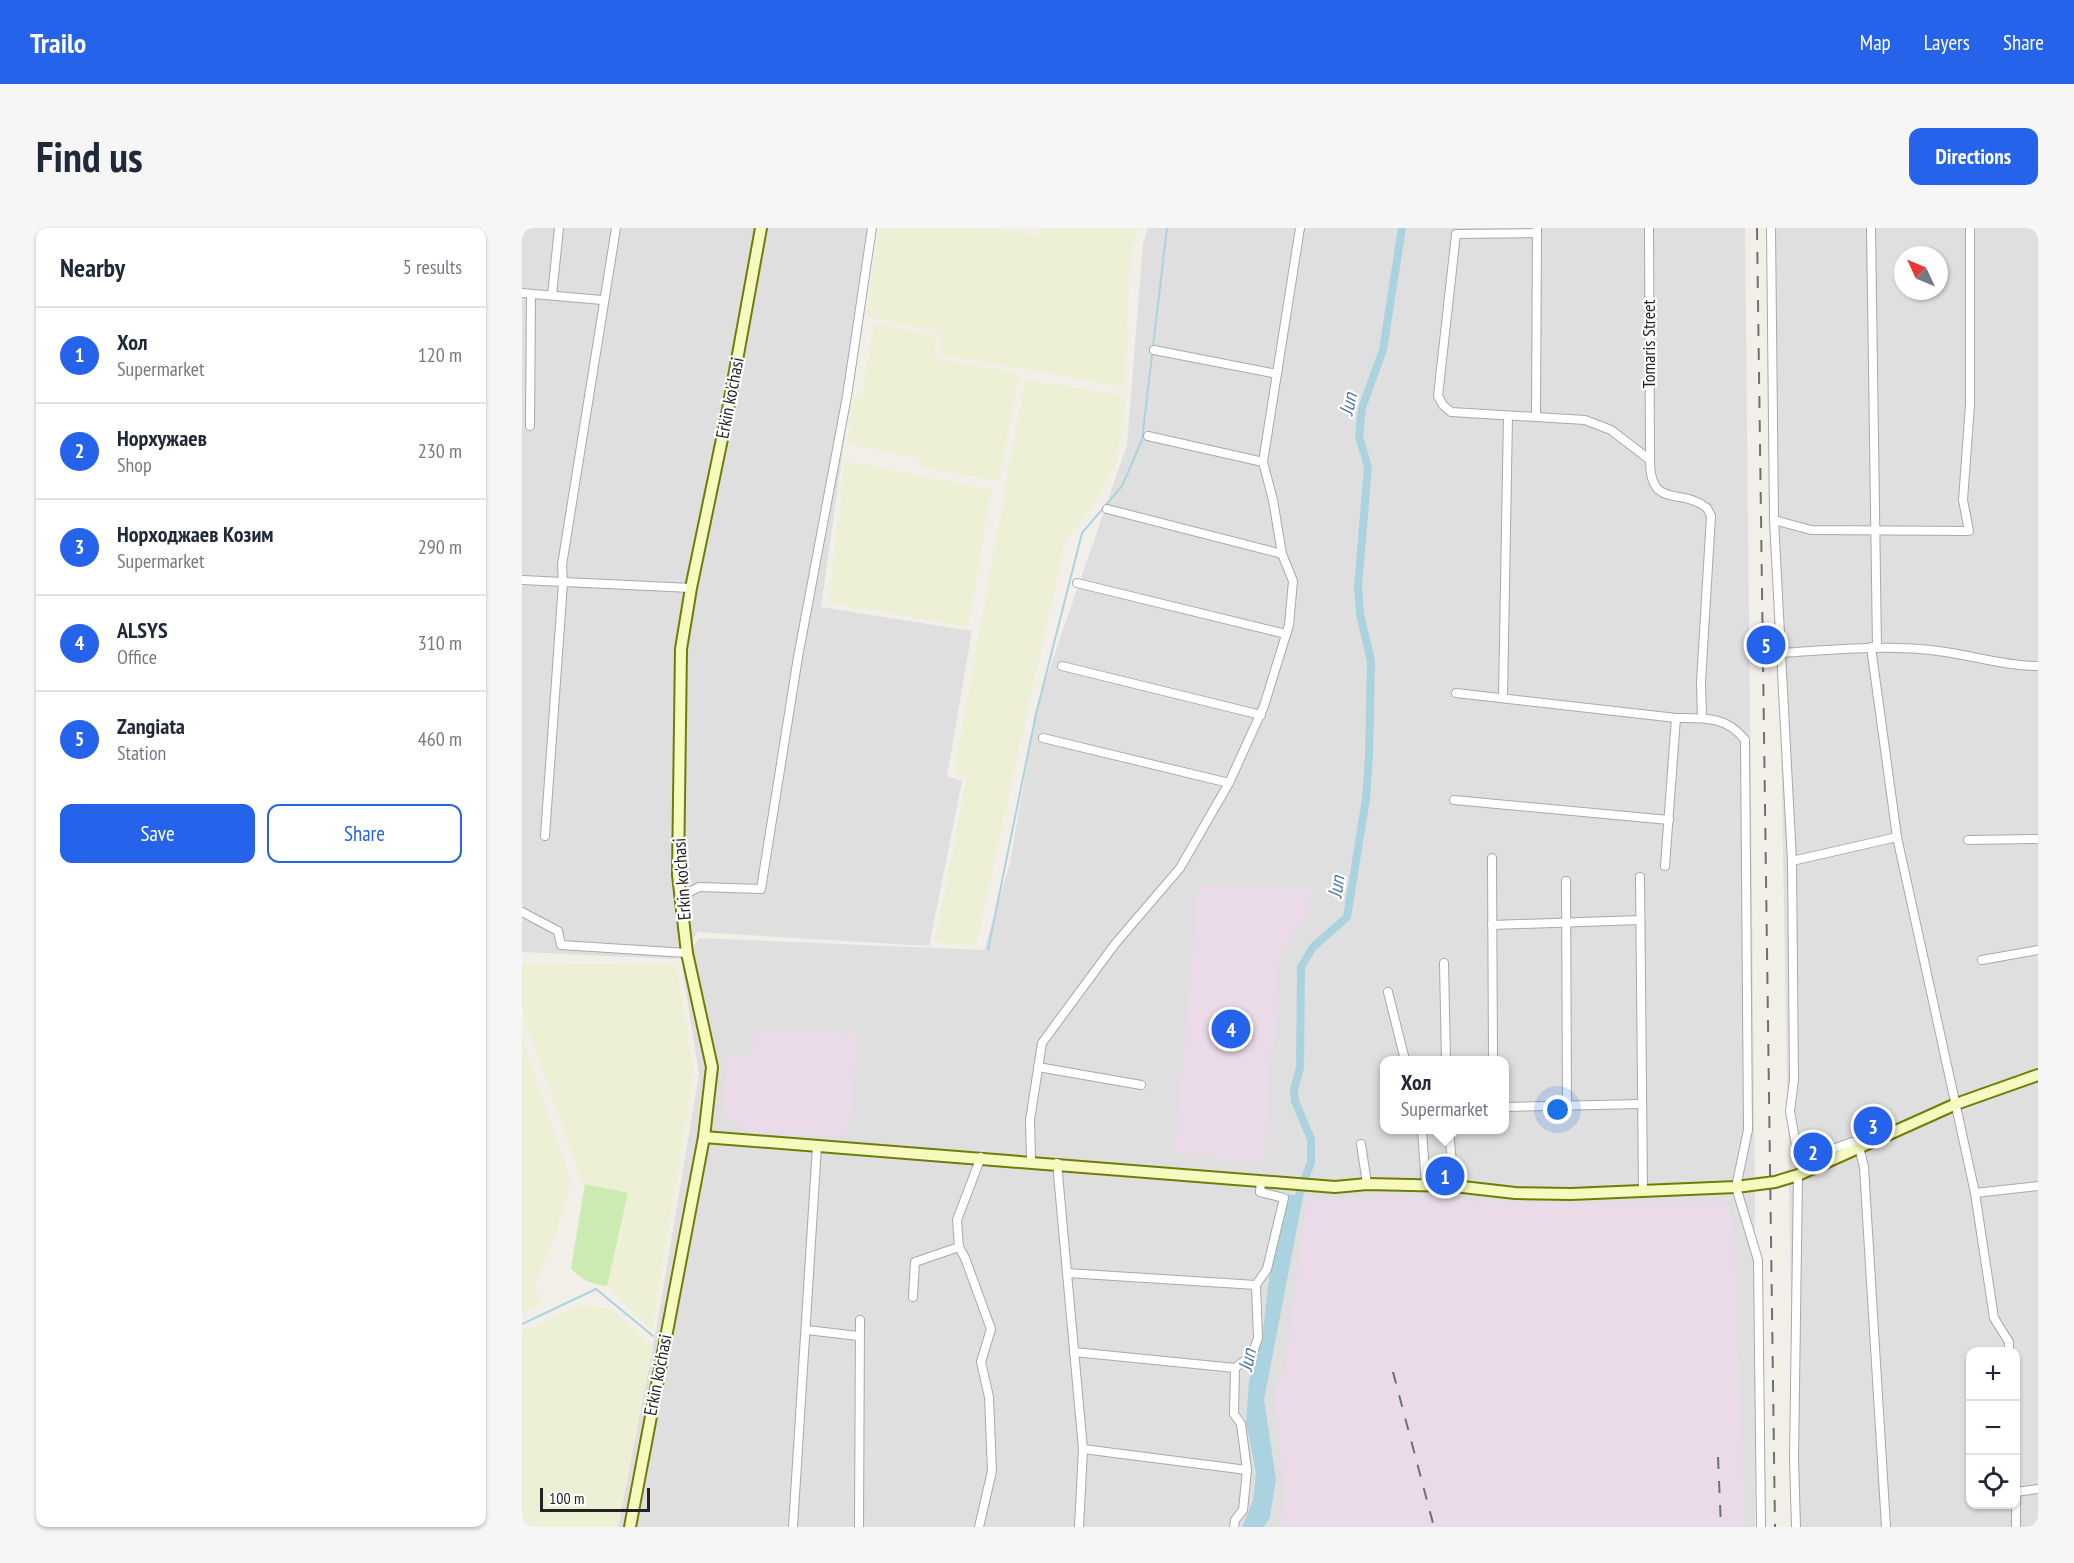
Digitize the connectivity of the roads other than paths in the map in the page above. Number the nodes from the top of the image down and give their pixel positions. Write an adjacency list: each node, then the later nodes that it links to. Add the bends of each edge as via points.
1 (559, 228): 13 (street)
2 (616, 228): 14 (street)
3 (761, 228): 30 (main road, Erkin ko'chasi)
4 (872, 228): 54 (street, via 848,396 798,657 761,889 699,887)
5 (1300, 228): 16 (street)
6 (1649, 228): 21 (street, Tomaris Street)
7 (1771, 228): 24 (street)
8 (1871, 228): 25 (street)
9 (1970, 228): 25 (street, via 1970,405 1963,500 1969,531)
10 (1537, 231): 17 (street, via 1456,234 1438,396 1451,412); 18 (street)
11 (522, 293): 12 (street)
12 (531, 294): 13 (street); 19 (street)
13 (552, 295): 14 (street)
14 (602, 300): 28 (street, via 562,565)
15 (1154, 350): 16 (street)
16 (1277, 374): 22 (street)
17 (1508, 416): 18 (street); 37 (street)
18 (1536, 416): 21 (street, via 1585,420 1611,430)
19 (530, 426)
20 (1148, 436): 22 (street)
21 (1650, 460): 40 (street, Tomaris Street, via 1650,476 1659,491 1700,504 1711,516)
22 (1263, 462): 26 (street)
23 (1107, 509): 26 (street)
24 (1774, 520): 25 (street, via 1811,530); 33 (street)
25 (1876, 530): 32 (street)
26 (1282, 554): 31 (street, via 1293,581)
27 (522, 580): 28 (street)
28 (563, 583): 30 (street); 45 (street)
29 (1077, 583): 31 (street)
30 (691, 588): 54 (main road, Erkin ko'chasi, via 681,649 678,875)
31 (1286, 634): 38 (street)
32 (1874, 648): 33 (street); 35 (street, via 1937,651); 46 (street)
33 (1782, 653): 50 (street)
34 (1062, 666): 38 (street)
35 (2038, 666)
36 (1456, 693): 37 (street)
37 (1503, 697): 39 (street)
38 (1261, 715): 42 (street)
39 (1676, 717): 40 (street); 44 (street)
40 (1702, 718): 89 (street, via 1734,726 1745,740 1748,1130)
41 (1043, 738): 42 (street)
42 (1229, 783): 67 (street, via 1180,868 1115,944 1042,1043)
43 (1454, 800): 44 (street)
44 (1669, 820): 51 (street)
45 (545, 836)
46 (1897, 837): 50 (street); 71 (street)
47 (2038, 839): 48 (street)
48 (1968, 840)
49 (1492, 858): 58 (street)
50 (1792, 861): 79 (street, via 1794,1079 1790,1111 1797,1157 1805,1161 1849,1142)
51 (1665, 866)
52 (1640, 877): 56 (street)
53 (1566, 881): 57 (street)
54 (682, 896): 60 (main road, Erkin ko'chasi)
55 (522, 912): 60 (street, via 558,931 561,945)
56 (1640, 920): 57 (street); 70 (street)
57 (1565, 921): 58 (street); 72 (street)
58 (1492, 925): 66 (street)
59 (2038, 950): 61 (street)
60 (687, 953): 76 (main road, Erkin ko'chasi, via 712,1066)
61 (1982, 960)
62 (1444, 963): 65 (street)
63 (1388, 992): 64 (street)
64 (1404, 1056)
65 (1446, 1056)
66 (1493, 1056)
67 (1038, 1067): 69 (street); 81 (street, via 1030,1120)
68 (2038, 1076): 71 (main road)
69 (1141, 1085)
70 (1642, 1104): 72 (street); 90 (street)
71 (1956, 1104): 79 (main road); 91 (street)
72 (1567, 1106): 73 (street)
73 (1509, 1107)
74 (1422, 1134): 86 (street)
75 (1449, 1134): 87 (street)
76 (704, 1137): 78 (main road); 107 (main road, Erkin ko'chasi)
77 (1361, 1144): 85 (street)
78 (817, 1146): 80 (main road); 97 (street)
79 (1859, 1147): 83 (main road); 115 (street, via 1864,1167)
80 (981, 1157): 81 (main road); 92 (street, via 957,1220)
81 (1031, 1161): 82 (main road)
82 (1057, 1163): 84 (main road); 93 (street)
83 (1798, 1175): 89 (main road); 114 (street)
84 (1261, 1182): 85 (main road, via 1335,1187); 94 (street, via 1260,1192 1284,1198 1267,1269)
85 (1366, 1184): 86 (main road)
86 (1426, 1186): 87 (main road)
87 (1454, 1186): 90 (main road, via 1515,1193)
88 (2038, 1186): 91 (street)
89 (1736, 1187): 90 (main road); 113 (street, via 1758,1260)
90 (1643, 1191)
91 (1975, 1193): 99 (street, via 1994,1318)
92 (959, 1247): 95 (street, via 915,1262); 110 (street, via 991,1329 981,1362 989,1397 992,1471)
93 (1067, 1273): 94 (street); 100 (street)
94 (1257, 1285): 101 (street, via 1258,1338 1252,1355)
95 (913, 1297)
96 (860, 1320): 98 (street)
97 (807, 1330): 98 (street); 108 (street)
98 (858, 1336): 109 (street)
99 (2009, 1347)
100 (1074, 1352): 101 (street); 102 (street)
101 (1235, 1368): 103 (street, via 1234,1414 1241,1424)
102 (1083, 1449): 103 (street); 111 (street)
103 (1247, 1470): 112 (street, via 1243,1510)
104 (2038, 1489): 105 (street)
105 (2020, 1492)
106 (2016, 1509): 116 (street)
107 (630, 1527)
108 (793, 1527)
109 (859, 1527)
110 (979, 1527)
111 (1079, 1527)
112 (1234, 1527)
113 (1761, 1527)
114 (1796, 1527)
115 (1886, 1527)
116 (2016, 1527)

